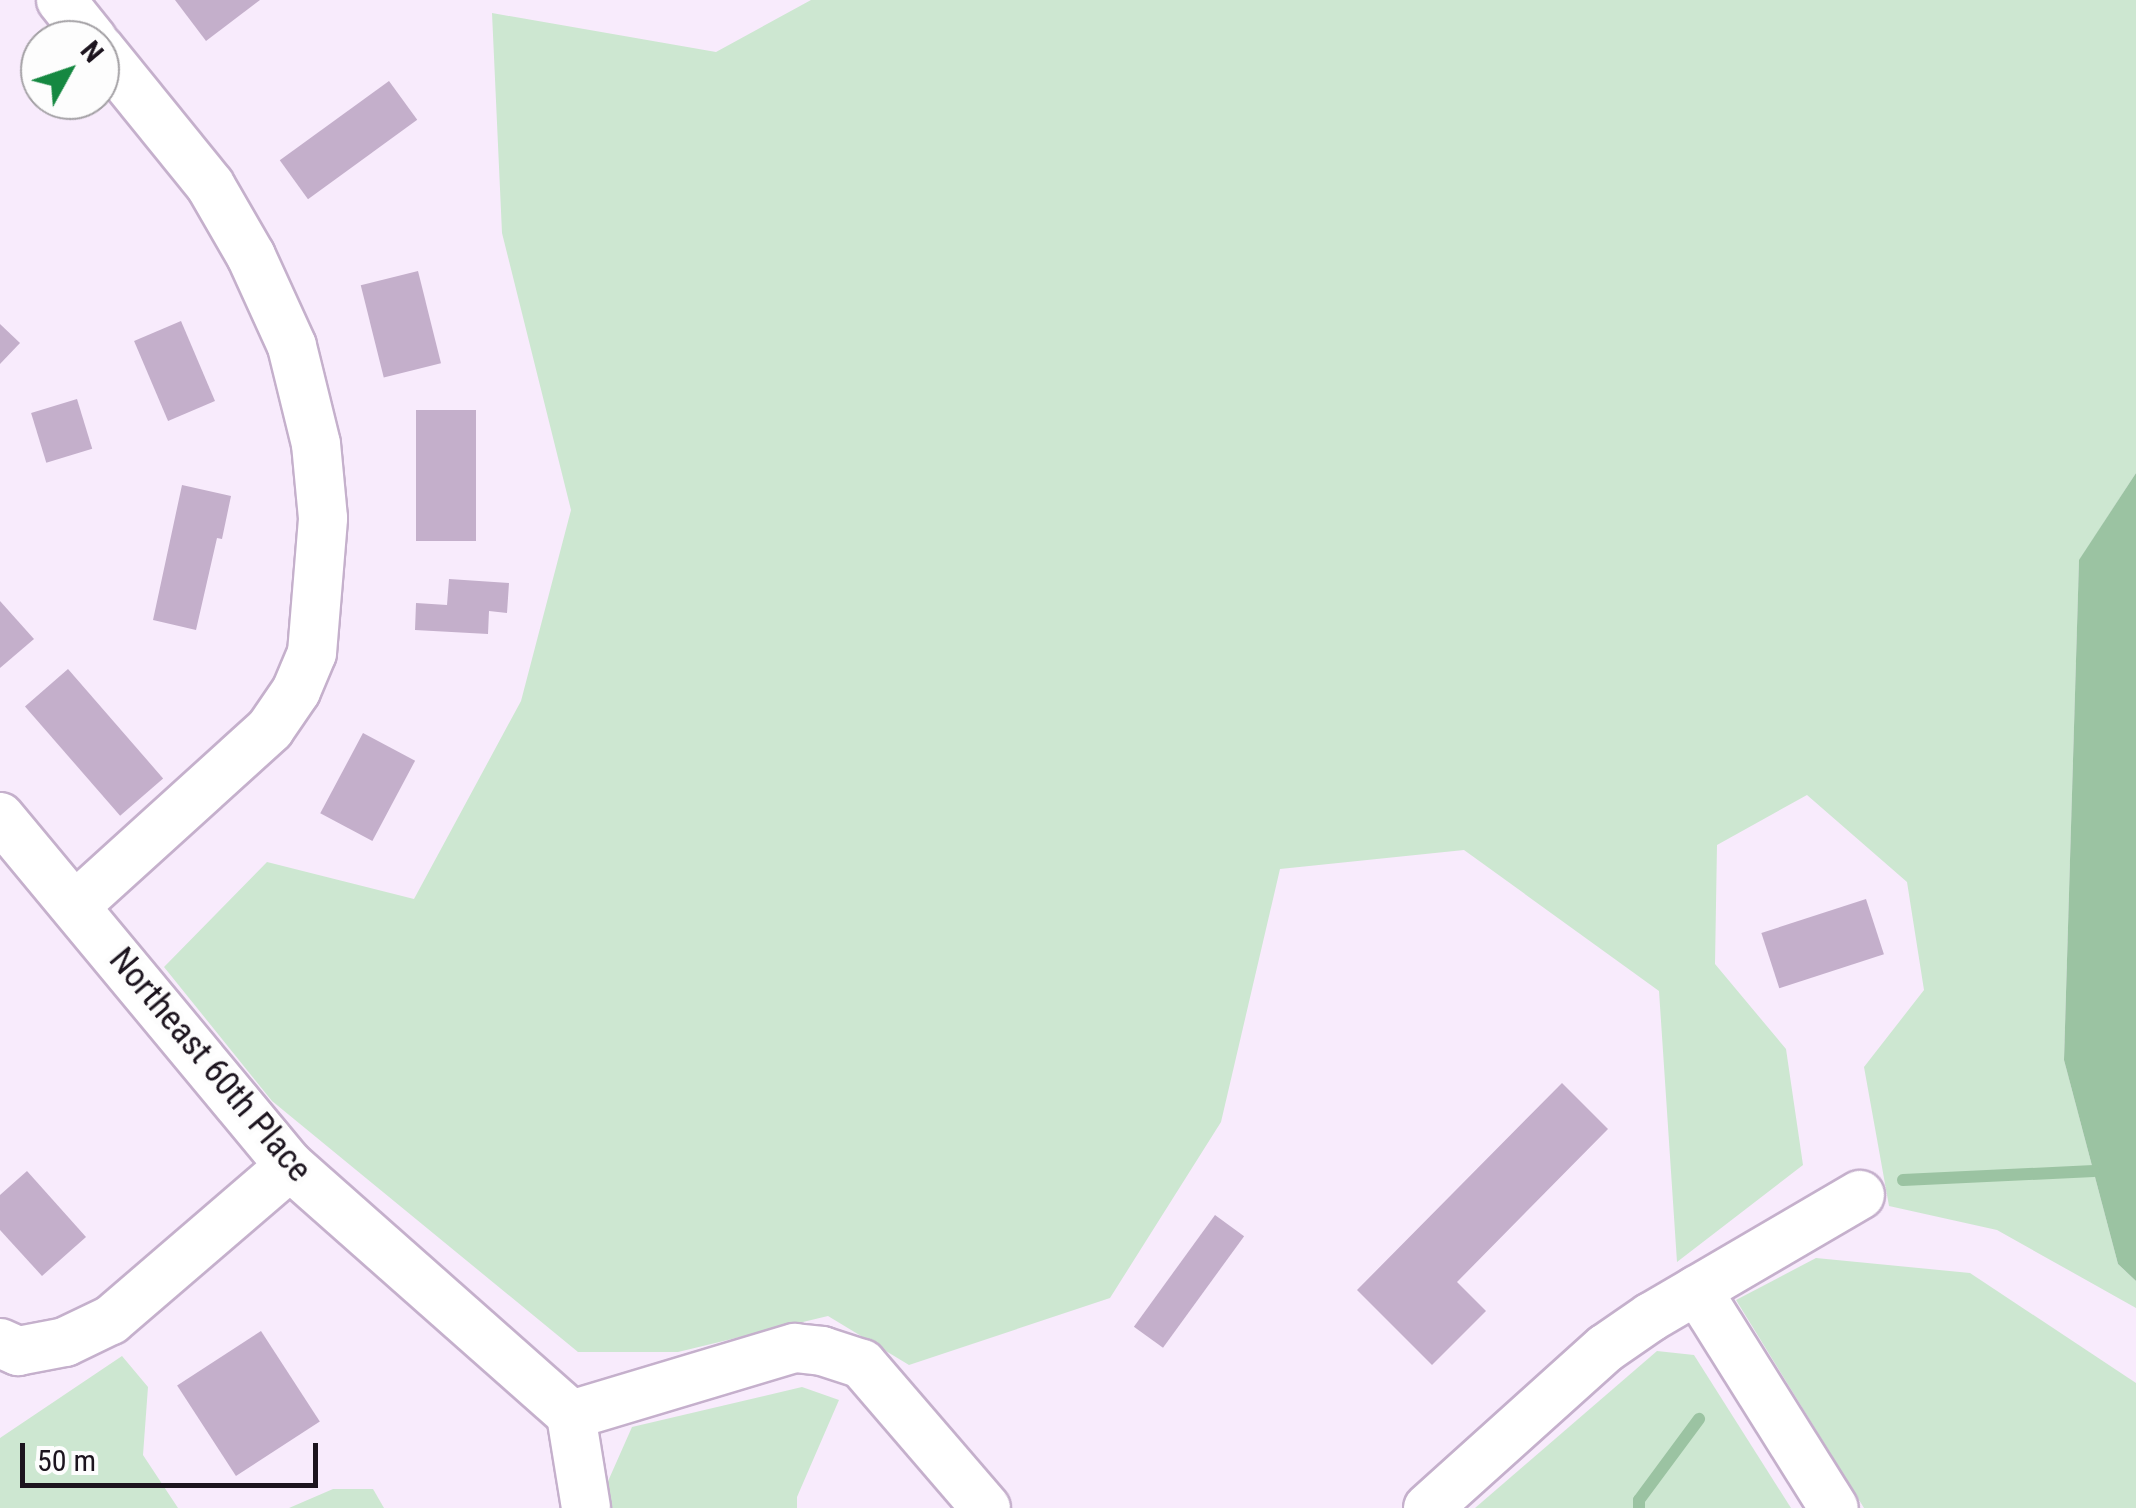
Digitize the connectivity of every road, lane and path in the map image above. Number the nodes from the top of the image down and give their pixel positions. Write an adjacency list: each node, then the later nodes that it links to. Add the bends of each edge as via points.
1 (61, 0): 2 (street)
2 (77, 20)
3 (120, 74): 5 (street, via 210,185 251,256 292,346 316,444 323,518 312,653 296,690 270,729)
4 (0, 817): 5 (street, Northeast 60th Place)
5 (76, 906): 6 (street, Northeast 60th Place)
6 (290, 1166): 9 (street, via 110,1320 65,1342 18,1351); 10 (street, Northeast 60th Place)
7 (1860, 1195): 8 (street)
8 (1697, 1290): 13 (street, via 1606,1348); 14 (street)
9 (0, 1344)
10 (572, 1415): 11 (street); 12 (street, via 795,1348 822,1351 862,1364)
11 (586, 1508)
12 (986, 1508)
13 (1428, 1508)
14 (1834, 1508)

